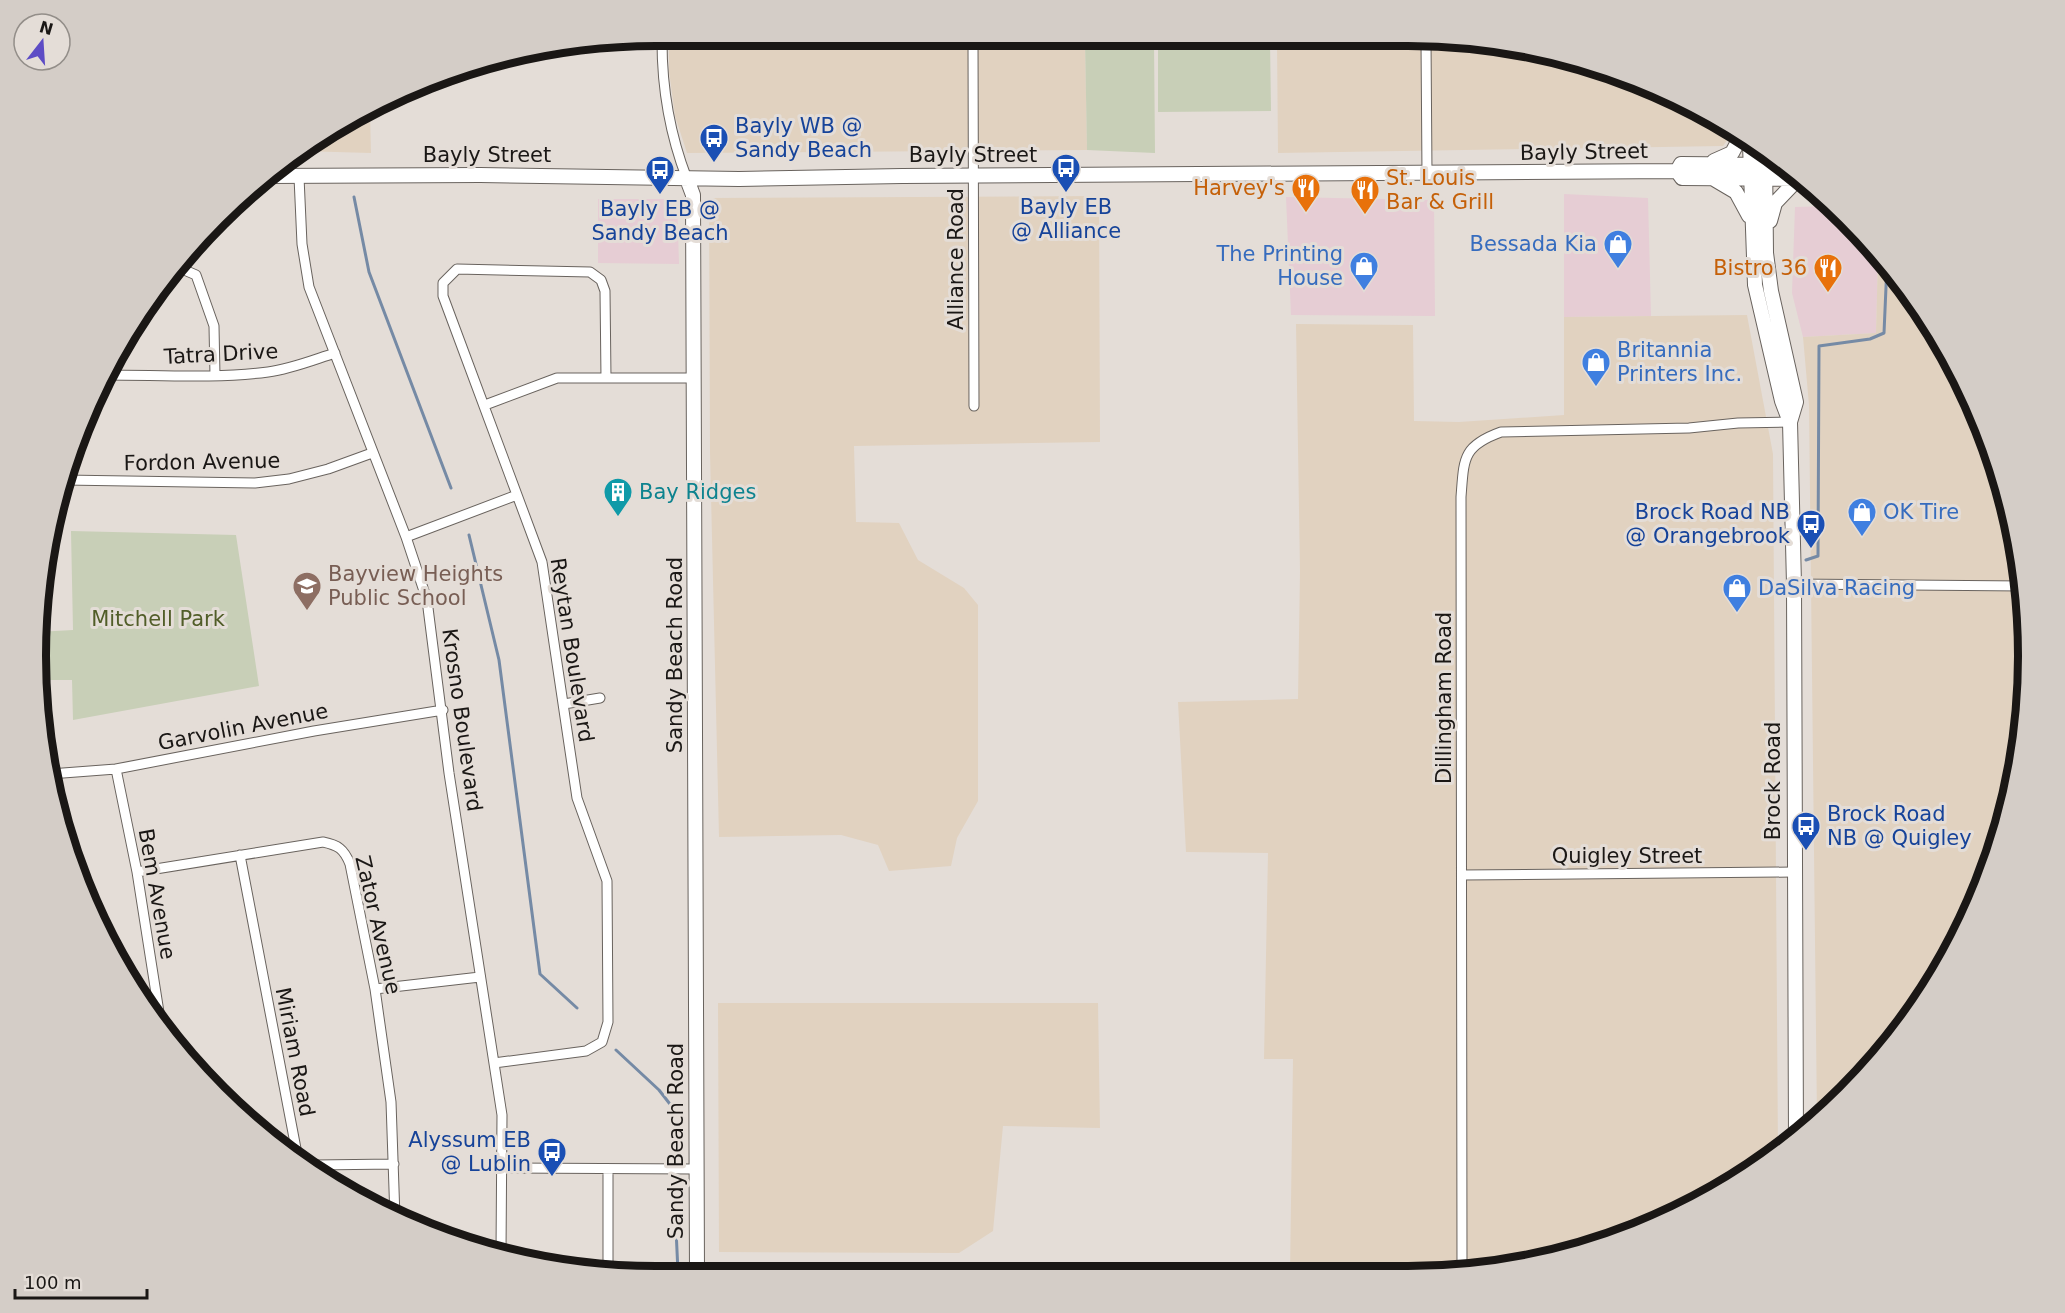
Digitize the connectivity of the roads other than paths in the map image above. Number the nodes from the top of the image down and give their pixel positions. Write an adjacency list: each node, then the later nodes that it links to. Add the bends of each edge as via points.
1 (662, 46): 15 (street, Sandy Beach Road, via 662,79 678,157)
2 (973, 46): 12 (street, Alliance Road)
3 (1426, 47): 10 (street)
4 (1737, 143): 6 (main road, via 1732,153)
5 (1750, 151): 7 (main road, Brock Road)
6 (1705, 164): 7 (main road, Bayly Street); 9 (main road, Bayly Street, via 1681,164)
7 (1750, 164): 8 (main road, Bayly Street); 16 (main road, Brock Road)
8 (1765, 166): 16 (main road, Bayly Street); 19 (main road, Brock Road)
9 (1677, 171): 10 (main road, Bayly Street); 14 (main road, Bayly Street, via 1682,178)
10 (1426, 174): 12 (main road, Bayly Street)
11 (281, 176): 13 (main road, Bayly Street)
12 (975, 176): 15 (main road, Bayly Street); 27 (street, Alliance Road)
13 (299, 177): 15 (main road, Bayly Street); 21 (street, Krosno Boulevard, via 302,244 309,287)
14 (1713, 178): 16 (main road, Bayly Street); 18 (main road, via 1736,192)
15 (687, 179): 25 (main road, Sandy Beach Road, via 693,195)
16 (1750, 179): 18 (main road, Brock Road)
17 (1794, 185): 19 (main road, via 1775,203)
18 (1751, 224): 28 (main road, Brock Road, via 1755,285)
19 (1766, 253): 28 (main road, Brock Road, via 1796,402)
20 (186, 270): 23 (street, via 196,274 210,309)
21 (335, 353): 23 (street, Tatra Drive, via 270,372); 29 (street, Krosno Boulevard)
22 (115, 375): 23 (street, Tatra Drive)
23 (215, 376)
24 (606, 378): 25 (street); 26 (street, via 557,378); 26 (street, Reytan Boulevard, via 605,291 601,280 590,272 457,269 443,283 443,296)
25 (695, 378): 54 (main road, Sandy Beach Road)
26 (485, 405): 31 (street, Reytan Boulevard)
27 (974, 406)
28 (1790, 422): 33 (main road, Brock Road); 43 (street, Dillingham Road, via 1501,432 1480,440 1464,460)
29 (372, 453): 30 (street, Fordon Avenue, via 328,469 255,483); 32 (street, Krosno Boulevard)
30 (73, 480)
31 (517, 495): 32 (street); 36 (street, Reytan Boulevard, via 543,562)
32 (406, 537): 37 (street, Krosno Boulevard, via 426,600)
33 (1794, 584): 34 (street); 42 (main road, Brock Road)
34 (2014, 586)
35 (600, 698): 36 (street)
36 (564, 704): 47 (street, Reytan Boulevard, via 576,798 607,881 607,1033 602,1042 586,1051)
37 (443, 710): 38 (street, Garvolin Avenue); 44 (street, Krosno Boulevard)
38 (116, 769): 39 (street, Garvolin Avenue); 41 (street, Bem Avenue)
39 (58, 773)
40 (240, 855): 41 (street, Zator Avenue); 45 (street, Zator Avenue, via 323,842 338,845 350,864); 49 (street, Miriam Road)
41 (137, 872): 46 (street, Bem Avenue)
42 (1793, 872): 43 (street, Quigley Street); 48 (main road, Brock Road)
43 (1462, 875): 58 (street, Dillingham Road)
44 (480, 977): 45 (street); 47 (street, Krosno Boulevard)
45 (375, 990): 50 (street, Zator Avenue)
46 (158, 1008)
47 (494, 1063): 52 (street, Krosno Boulevard, via 502,1115)
48 (1796, 1127)
49 (296, 1148)
50 (394, 1164): 51 (street, Miriam Road); 55 (street, Zator Avenue)
51 (319, 1165)
52 (502, 1168): 53 (street); 56 (street, Krosno Boulevard)
53 (608, 1168): 54 (street); 57 (street)
54 (696, 1169): 59 (main road, Sandy Beach Road)
55 (395, 1207)
56 (501, 1246)
57 (608, 1264)
58 (1462, 1264)
59 (698, 1266)

